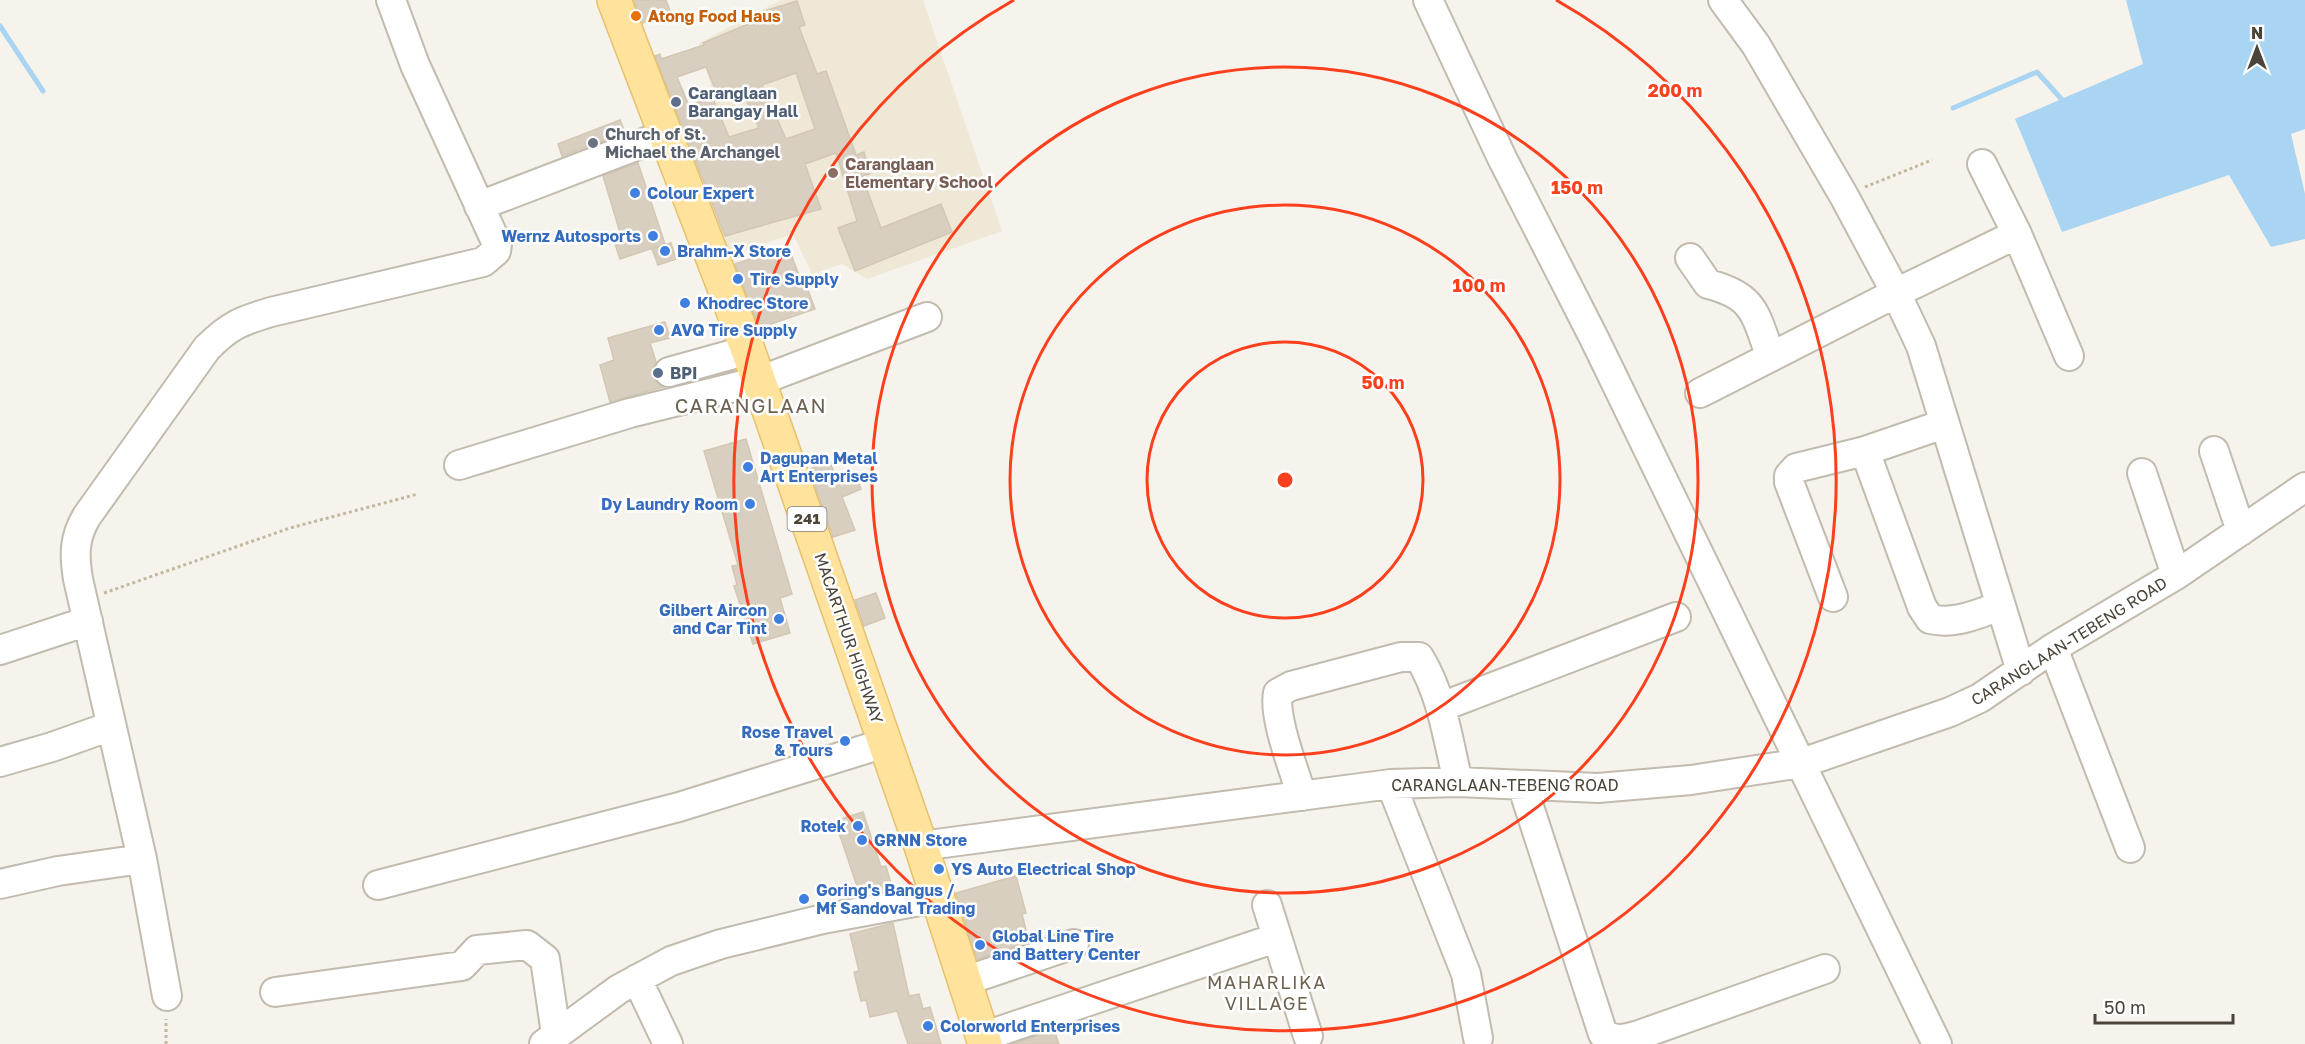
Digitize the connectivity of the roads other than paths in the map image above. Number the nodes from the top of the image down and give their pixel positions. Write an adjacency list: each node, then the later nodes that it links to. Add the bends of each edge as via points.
1 (391, 0): 7 (street, via 415,65)
2 (614, 0): 5 (main road, MACARTHUR HIGHWAY / 241)
3 (1428, 0): 37 (street, via 1502,158)
4 (1723, 0): 10 (street, via 1756,45)
5 (667, 134): 7 (street); 12 (main road, MACARTHUR HIGHWAY / 241)
6 (1982, 164): 8 (street)
7 (479, 206): 28 (street, via 497,244 496,251 483,262 247,319 225,330 207,348 80,528 75,558)
8 (2017, 234): 10 (street); 13 (street)
9 (1690, 258): 14 (street, via 1708,284 1728,289 1751,305)
10 (1896, 293): 14 (street); 18 (street, via 1921,346)
11 (927, 316): 16 (street)
12 (748, 350): 15 (street); 16 (main road, MACARTHUR HIGHWAY / 241)
13 (2069, 356)
14 (1771, 357): 17 (street)
15 (669, 372)
16 (759, 381): 21 (street, via 630,413); 35 (main road, MACARTHUR HIGHWAY / 241)
17 (1700, 393)
18 (1944, 424): 19 (street); 27 (street)
19 (1865, 451): 26 (street, via 1796,468 1790,476); 27 (street, via 1922,607 1930,619 1944,622 1966,618)
20 (2214, 451): 24 (street)
21 (459, 465)
22 (2142, 473): 25 (street)
23 (2305, 487): 24 (street, CARANGLAAN-TEBENG ROAD)
24 (2241, 531): 25 (street, CARANGLAAN-TEBENG ROAD)
25 (2176, 575): 30 (street, CARANGLAAN-TEBENG ROAD)
26 (1833, 597)
27 (2001, 606): 32 (street)
28 (86, 611): 31 (street); 34 (street)
29 (1676, 617): 33 (street)
30 (2053, 648): 32 (street, CARANGLAAN-TEBENG ROAD); 43 (street)
31 (0, 650)
32 (2021, 671): 37 (street, CARANGLAAN-TEBENG ROAD, via 1950,712)
33 (1440, 707): 38 (street); 41 (street, via 1419,657 1401,657 1291,686 1278,693 1279,716)
34 (111, 726): 36 (street); 44 (street)
35 (885, 743): 42 (main road, MACARTHUR HIGHWAY / 241); 46 (street, via 679,807)
36 (0, 762)
37 (1802, 763): 40 (street, CARANGLAAN-TEBENG ROAD, via 1598,788); 61 (street)
38 (1458, 782): 39 (street, CARANGLAAN-TEBENG ROAD); 40 (street, CARANGLAAN-TEBENG ROAD)
39 (1391, 784): 41 (street, CARANGLAAN-TEBENG ROAD); 57 (street, via 1466,974)
40 (1522, 786): 51 (street, via 1603,1034 1611,1039 1639,1035)
41 (1302, 796): 42 (street, CARANGLAAN-TEBENG ROAD)
42 (921, 846): 47 (main road, MACARTHUR HIGHWAY / 241)
43 (2130, 848)
44 (142, 859): 45 (street); 55 (street)
45 (0, 884)
46 (378, 885)
47 (936, 898): 52 (street, via 823,919 721,944 671,961); 53 (main road, MACARTHUR HIGHWAY / 241)
48 (1267, 905): 49 (street)
49 (1276, 938): 56 (street); 59 (street)
50 (1074, 944): 53 (street)
51 (1824, 969)
52 (638, 979): 58 (street); 60 (street)
53 (964, 981): 59 (main road, MACARTHUR HIGHWAY / 241)
54 (275, 992): 58 (street, via 462,966 477,950 527,945 545,960)
55 (167, 996)
56 (1308, 1036)
57 (1478, 1038)
58 (550, 1039)
59 (983, 1040)
60 (668, 1044)
61 (1937, 1044)

